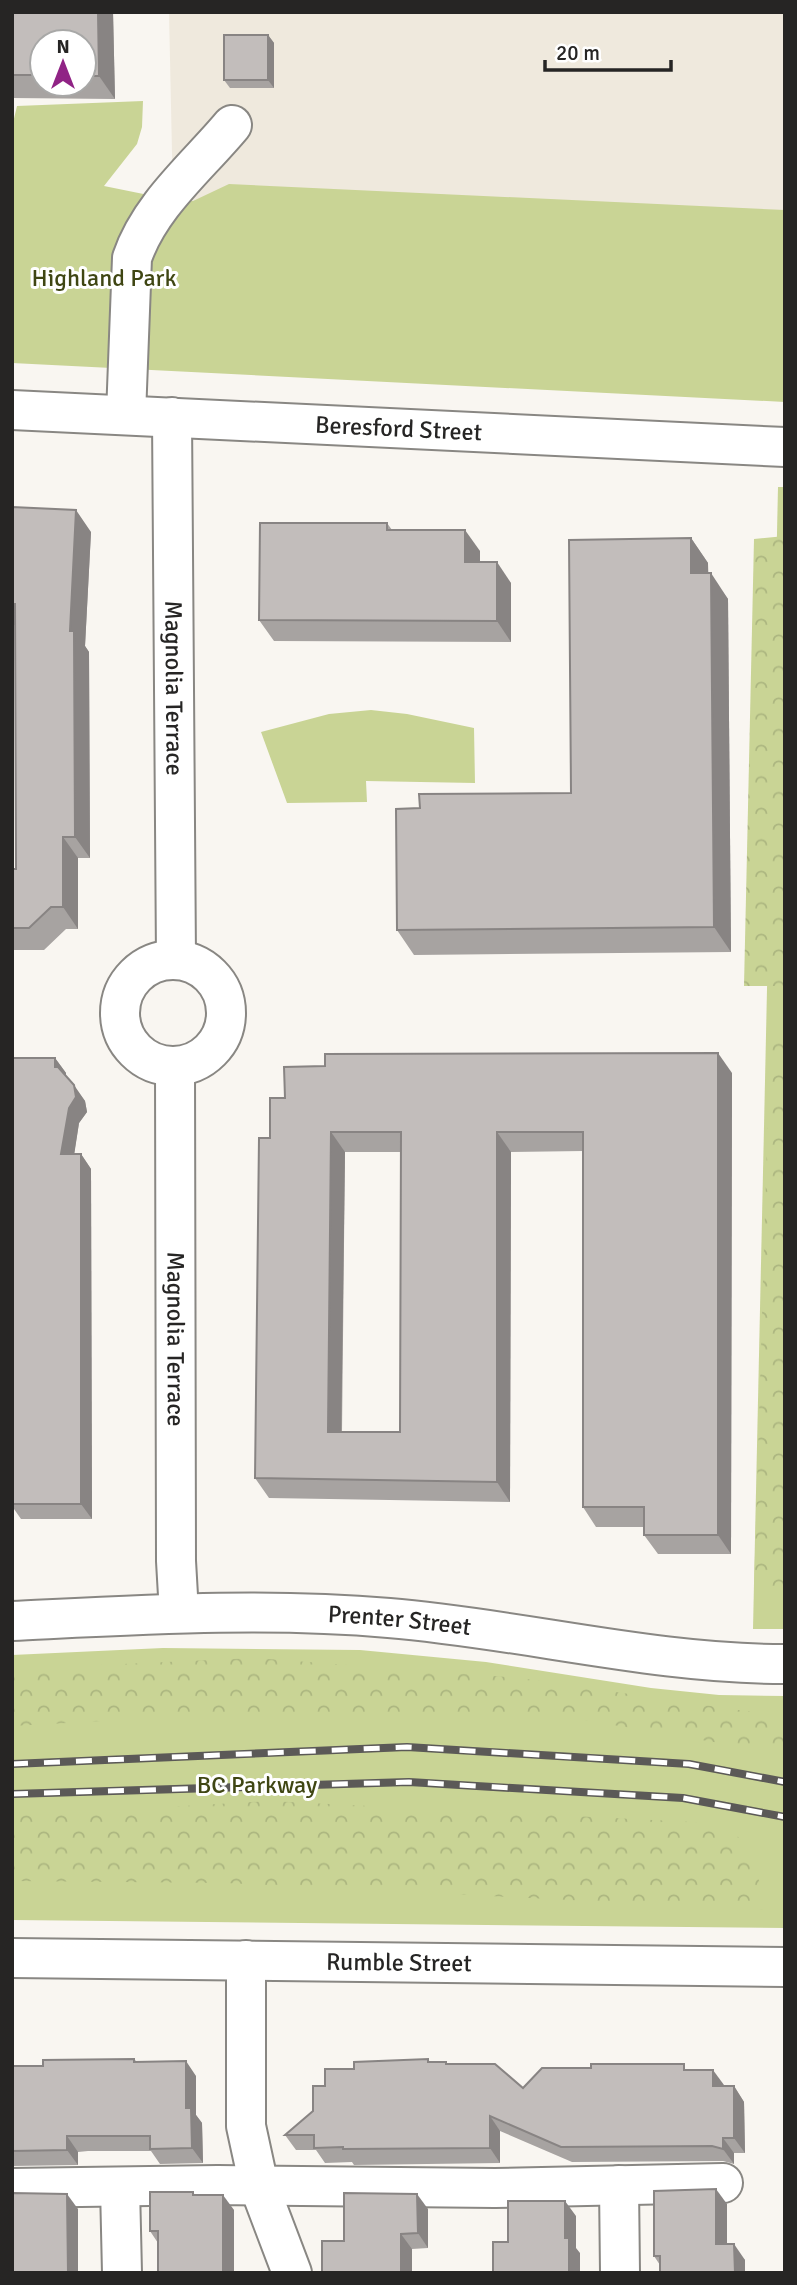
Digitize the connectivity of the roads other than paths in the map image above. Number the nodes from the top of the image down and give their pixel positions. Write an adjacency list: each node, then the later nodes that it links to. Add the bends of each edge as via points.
1 (232, 125): 3 (street, via 165,199 140,235 132,258)
2 (12, 410): 3 (street, Beresford Street)
3 (126, 415): 4 (street, Beresford Street)
4 (172, 417): 5 (street, Beresford Street); 6 (street, Magnolia Terrace)
5 (785, 447)
6 (176, 959): 7 (street, via 193,963 214,978 227,1017 209,1051); 7 (street, via 158,961 135,976 121,999 120,1017 124,1033 138,1052 158,1064)
7 (175, 1066): 8 (street, Magnolia Terrace)
8 (179, 1613): 9 (street, Prenter Street); 10 (street, Prenter Street, via 387,1618 673,1658)
9 (12, 1621)
10 (785, 1664)
11 (12, 1958): 12 (street, Rumble Street)
12 (246, 1960): 13 (street, Rumble Street); 16 (street, via 246,2126)
13 (785, 1967)
14 (723, 2183): 15 (street)
15 (619, 2185): 16 (street); 21 (street)
16 (259, 2186): 17 (street); 20 (street)
17 (120, 2187): 18 (street); 19 (street)
18 (12, 2188)
19 (122, 2273)
20 (292, 2273)
21 (620, 2273)

